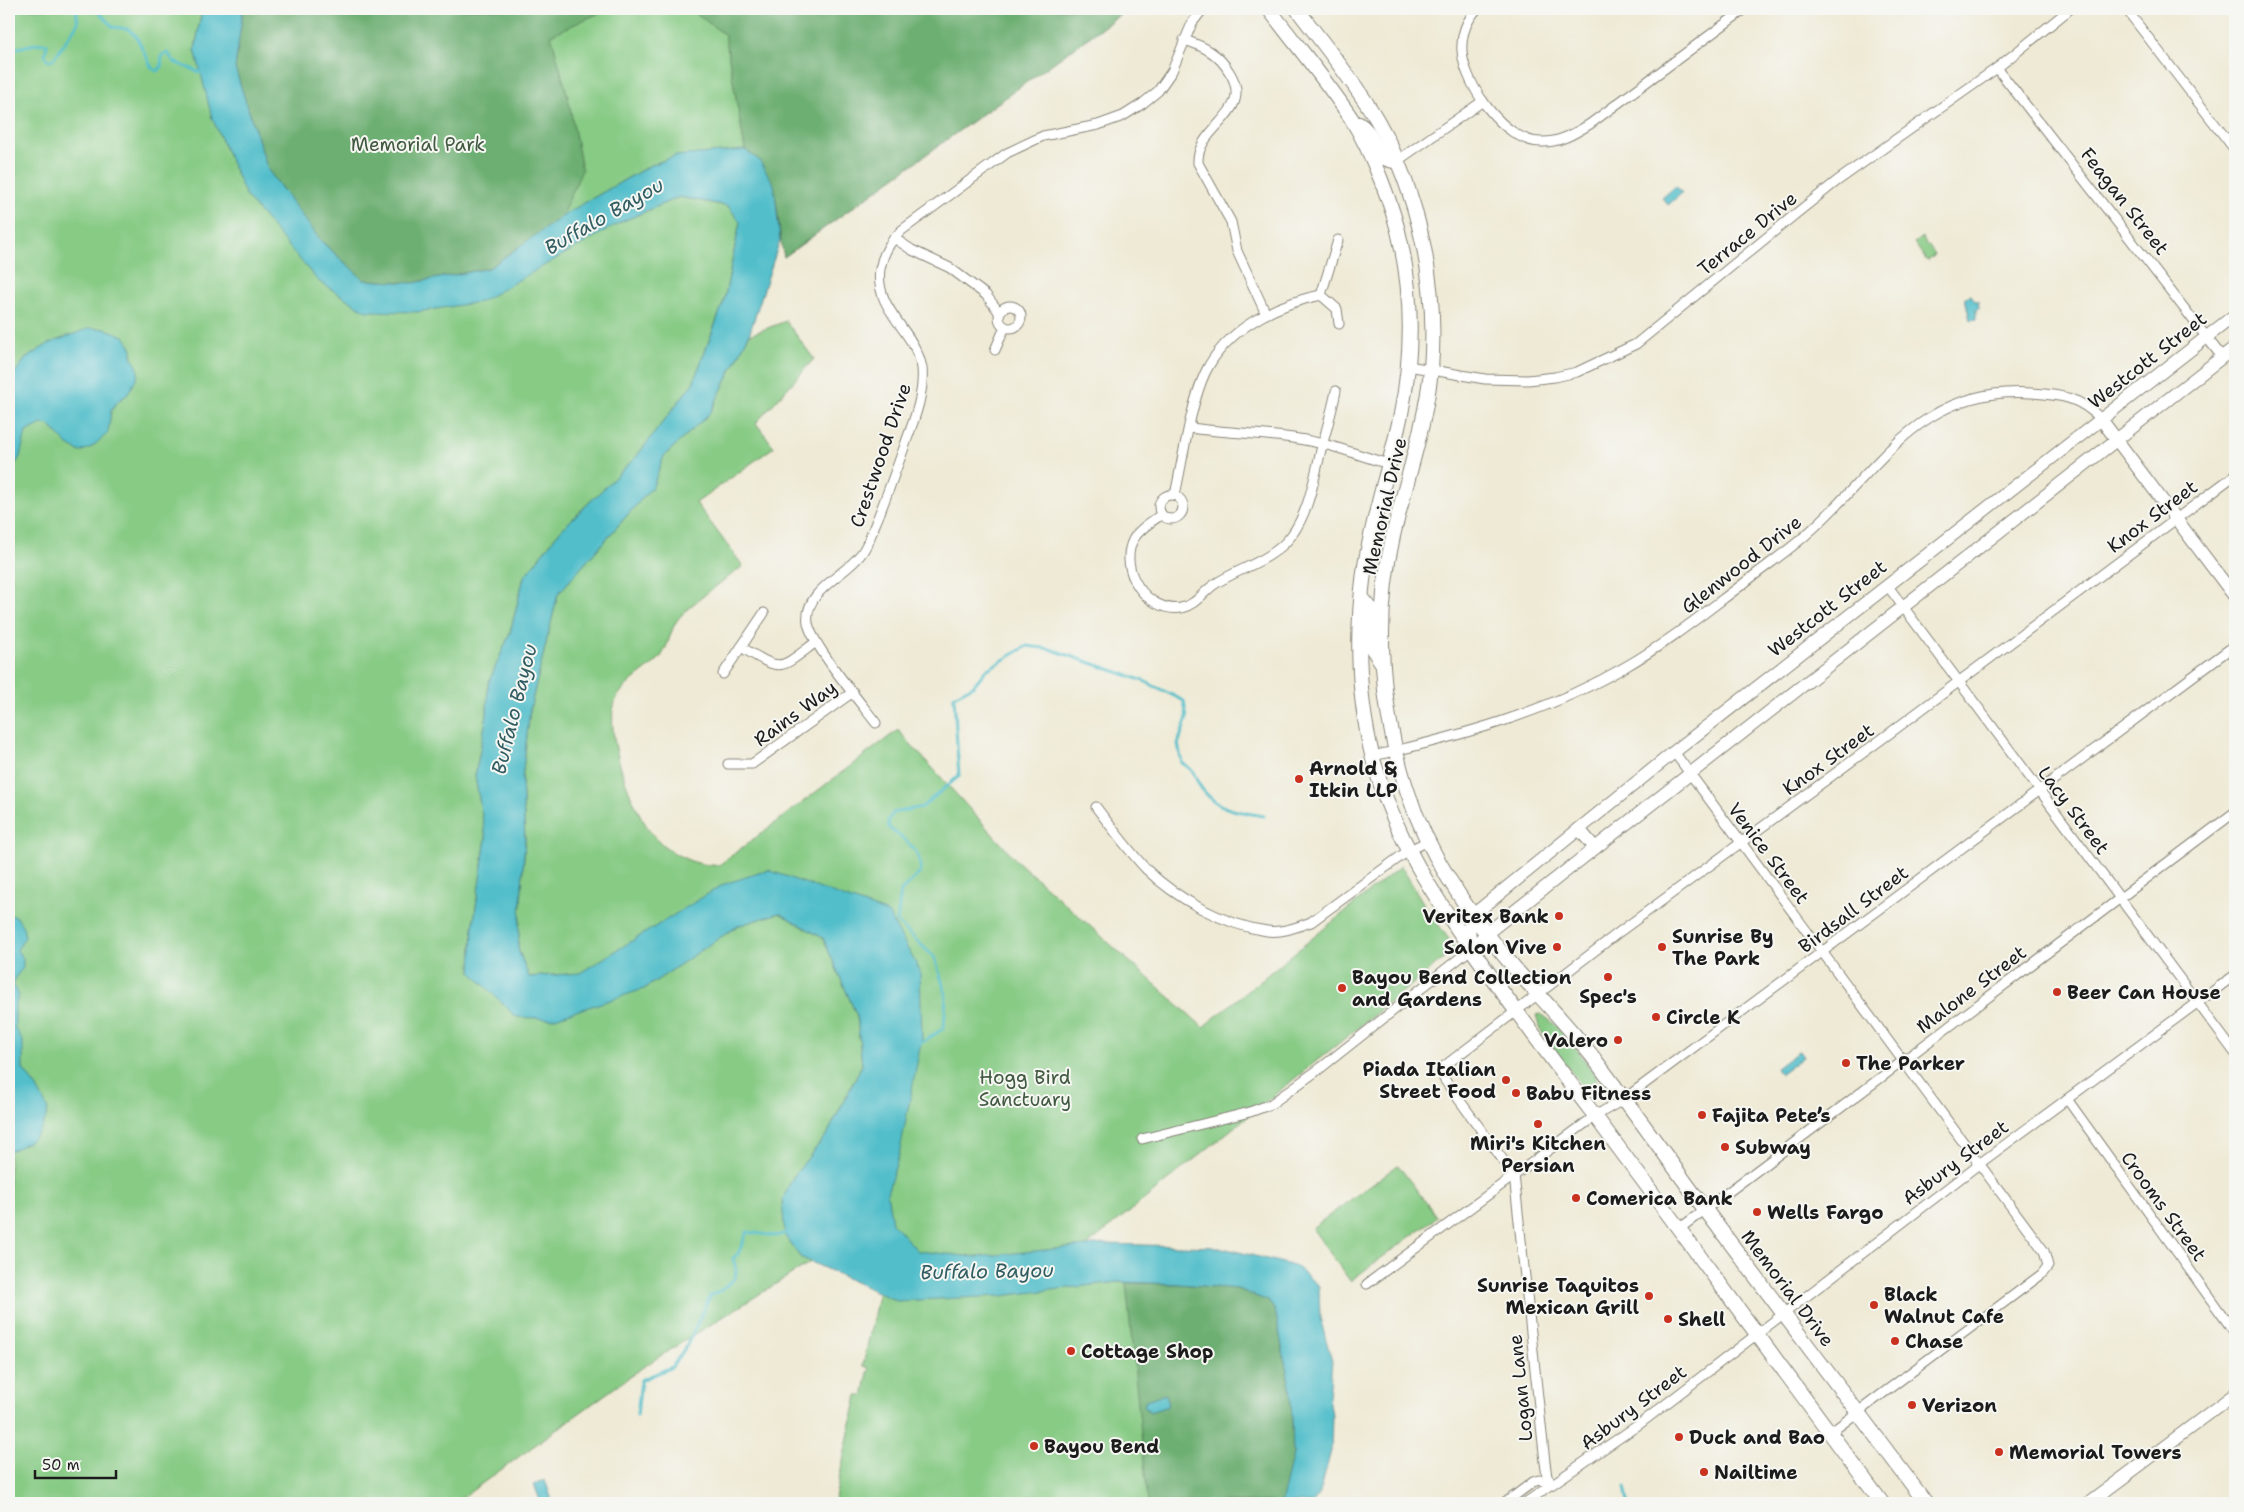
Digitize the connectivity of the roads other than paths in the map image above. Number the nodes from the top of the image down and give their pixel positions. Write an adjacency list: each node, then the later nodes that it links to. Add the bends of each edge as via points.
1 (1203, 9): 8 (street, Crestwood Drive)
2 (1269, 9): 11 (main road, Memorial Drive)
3 (1297, 9): 13 (main road, Memorial Drive, via 1355,86)
4 (1477, 9): 10 (street, via 1463,34 1462,52 1469,77)
5 (1745, 9): 10 (street, via 1590,124 1563,139 1538,142 1512,133)
6 (2070, 9): 9 (street, Terrace Drive)
7 (2126, 9): 12 (street)
8 (1184, 40): 14 (street, Crestwood Drive, via 1172,71 1158,91 1142,104 1123,116 1098,125 1043,136 1007,153); 20 (street, via 1203,46 1216,55 1237,88 1236,99 1227,116 1202,143 1198,163 1232,222 1237,251)
9 (1997, 68): 24 (street, Feagan Street); 29 (street, Terrace Drive, via 1829,187 1636,344 1577,372 1555,377 1486,379)
10 (1483, 100): 13 (street)
11 (1352, 120): 13 (main road, via 1366,129 1382,157); 17 (main road, Memorial Drive, via 1391,206)
12 (2235, 150)
13 (1397, 161): 16 (main road, Memorial Drive, via 1422,236)
14 (894, 238): 19 (street, via 950,268 986,295); 46 (street, Crestwood Drive, via 886,251 879,280 881,296 918,356 923,381 889,490 867,544 854,561 810,602 808,624)
15 (1338, 240): 18 (street)
16 (1430, 285): 17 (main road); 29 (main road, Memorial Drive)
17 (1409, 287): 28 (main road, Memorial Drive)
18 (1321, 295): 20 (street, via 1302,298); 22 (street, via 1337,309)
19 (1000, 312): 23 (street, via 1000,322); 23 (street, via 1005,306 1012,305 1021,312 1021,320 1016,326)
20 (1266, 314): 32 (street, via 1224,344 1214,357 1205,374)
21 (2235, 315): 24 (main road, Westcott Street)
22 (1339, 324)
23 (1005, 327): 26 (street)
24 (2207, 337): 27 (street, Feagan Street); 31 (main road, Westcott Street)
25 (2235, 347): 27 (main road)
26 (995, 350)
27 (2222, 357): 33 (main road)
28 (1408, 366): 29 (street, Terrace Drive); 35 (main road, Memorial Drive, via 1401,413)
29 (1431, 370): 36 (main road, Memorial Drive)
30 (1336, 391): 34 (street)
31 (2101, 419): 33 (main road); 41 (main road, Westcott Street); 54 (street, Glenwood Drive, via 2078,400 2018,392 1986,394 1940,411 1889,448 1806,536 1674,636 1624,668 1538,710 1479,730)
32 (1190, 428): 34 (street, via 1261,434); 38 (street)
33 (2117, 440): 40 (main road); 44 (main road)
34 (1323, 444): 35 (street); 39 (street, via 1302,518 1290,538 1255,564 1213,585 1194,603 1180,608 1164,606 1151,599 1130,575 1128,563 1133,539)
35 (1388, 464): 36 (main road); 43 (main road, Memorial Drive, via 1371,534)
36 (1410, 469): 49 (main road, Memorial Drive, via 1386,576)
37 (2235, 475): 40 (street, Knox Street)
38 (1175, 495): 39 (street, via 1161,500 1158,507); 39 (street, via 1183,502 1182,514 1172,520)
39 (1161, 515)
40 (2176, 519): 42 (main road); 51 (street, Knox Street)
41 (1887, 584): 44 (street, Lacy Street); 55 (main road, Westcott Street)
42 (2235, 597)
43 (1362, 598): 49 (main road, via 1372,610 1370,644); 56 (main road, Memorial Drive, via 1360,653 1363,701)
44 (1903, 606): 51 (street, Lacy Street); 58 (main road)
45 (764, 613): 48 (street)
46 (816, 642): 48 (street, via 785,665 772,665); 52 (street, Crestwood Drive)
47 (2235, 645): 59 (street, Birdsall Street)
48 (741, 647): 50 (street)
49 (1382, 662): 54 (main road, Memorial Drive)
50 (723, 674)
51 (1958, 681): 59 (street, Lacy Street); 64 (street, Knox Street)
52 (853, 692): 53 (street, Crestwood Drive); 57 (street, Rains Way, via 752,764)
53 (876, 723)
54 (1395, 751): 56 (street, Glenwood Drive); 63 (main road, Memorial Drive, via 1408,794)
55 (1674, 752): 58 (street, Venice Street); 62 (main road, Westcott Street)
56 (1373, 756): 66 (main road, Memorial Drive, via 1386,802)
57 (728, 764)
58 (1690, 774): 64 (street, Venice Street); 65 (main road)
59 (2039, 791): 67 (street, Lacy Street); 71 (street, Birdsall Street)
60 (1096, 807): 66 (street, via 1147,869 1172,890 1231,922 1268,931 1292,929 1311,922)
61 (2235, 812): 67 (street, Malone Street)
62 (1579, 828): 65 (main road); 68 (main road, Westcott Street)
63 (1428, 841): 66 (street); 68 (main road, Memorial Drive)
64 (1741, 842): 71 (street, Venice Street); 73 (street, Knox Street)
65 (1595, 848): 69 (main road)
66 (1408, 851): 70 (main road, Memorial Drive, via 1429,889)
67 (2120, 898): 74 (street, Lacy Street); 77 (street, Malone Street)
68 (1473, 915): 69 (main road, Memorial Drive); 70 (main road, via 1469,926)
69 (1487, 933): 70 (main road); 73 (main road, Memorial Drive)
70 (1471, 949): 75 (main road, Memorial Drive); 82 (street, via 1271,1104)
71 (1823, 951): 77 (street, Venice Street); 79 (street, Birdsall Street)
72 (2235, 975): 74 (street, Asbury Street)
73 (1538, 994): 75 (street, Knox Street); 79 (main road, Memorial Drive)
74 (2199, 1002): 76 (street, Lacy Street); 80 (street, Asbury Street)
75 (1516, 1012): 78 (street, Knox Street, via 1446,1064); 81 (main road, Memorial Drive)
76 (2235, 1053)
77 (1902, 1060): 83 (street, Venice Street); 85 (street, Malone Street)
78 (1442, 1071): 84 (street, Logan Lane, via 1444,1079)
79 (1624, 1099): 81 (street, Birdsall Street); 85 (main road, Memorial Drive)
80 (2067, 1099): 83 (street, Asbury Street); 89 (street, Crooms Street)
81 (1595, 1116): 84 (street, Birdsall Street); 86 (main road, Memorial Drive)
82 (1142, 1138)
83 (1979, 1164): 88 (street, Asbury Street); 92 (street, Venice Street, via 2044,1251 2048,1266 2042,1274)
84 (1514, 1175): 87 (street, Birdsall Street); 94 (street, Logan Lane, via 1545,1462 1547,1477)
85 (1705, 1208): 86 (street, Malone Street); 88 (main road, Memorial Drive)
86 (1679, 1229): 90 (main road, Memorial Drive)
87 (1367, 1284)
88 (1784, 1313): 90 (street, Asbury Street); 92 (main road, Memorial Drive)
89 (2235, 1333)
90 (1756, 1334): 93 (main road, Memorial Drive); 94 (street, Asbury Street, via 1640,1423)
91 (2235, 1394): 99 (main road)
92 (1858, 1413): 93 (street); 98 (main road, Memorial Drive)
93 (1830, 1433): 97 (main road, Memorial Drive)
94 (1552, 1484): 95 (street, via 1539,1480 1533,1482); 96 (street, Asbury Street)
95 (1505, 1503)
96 (1525, 1503)
97 (1882, 1503)
98 (1926, 1503)
99 (2089, 1503)

